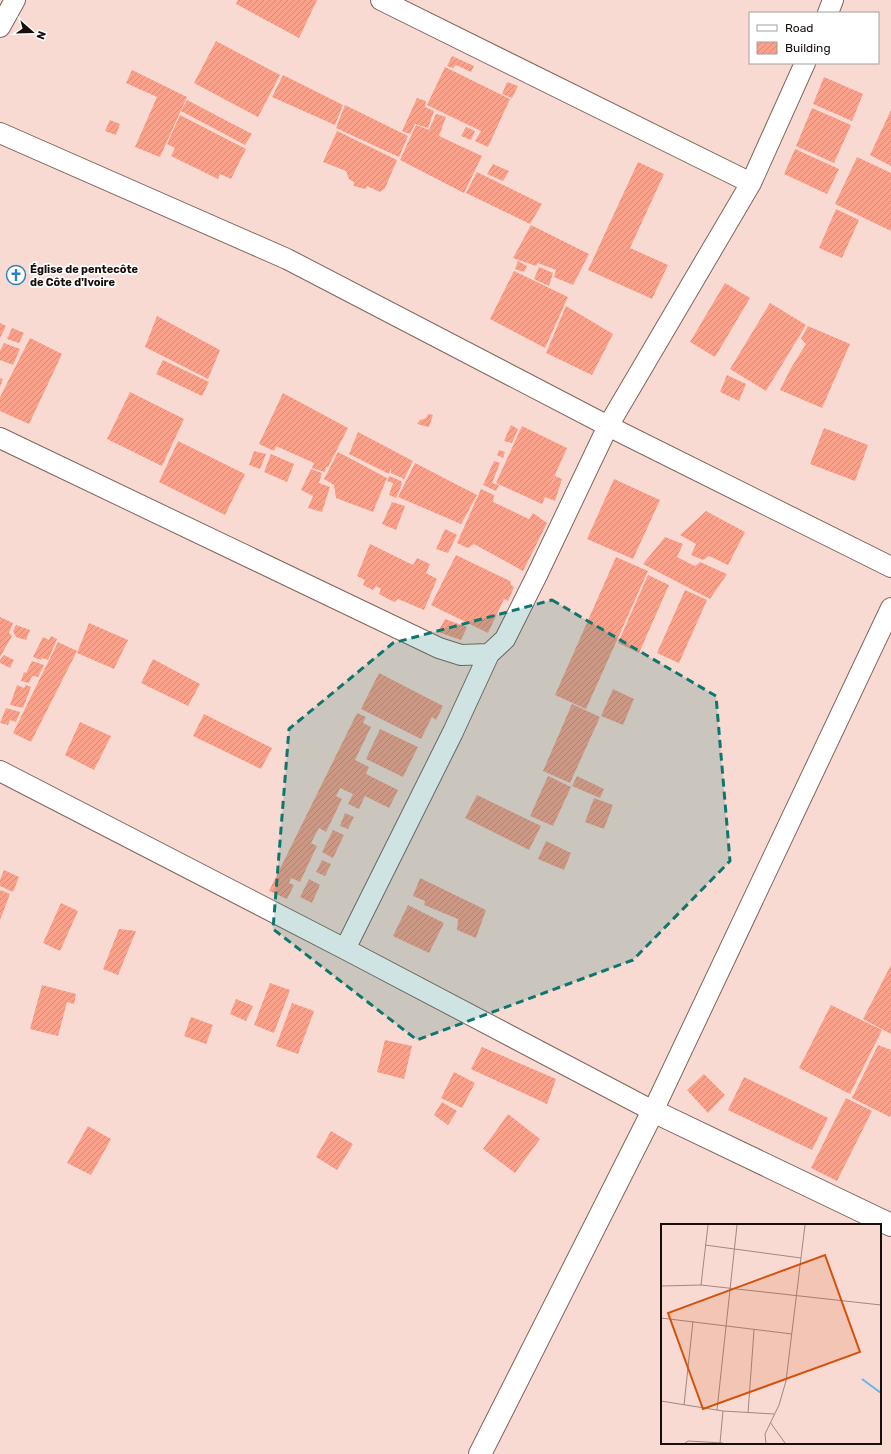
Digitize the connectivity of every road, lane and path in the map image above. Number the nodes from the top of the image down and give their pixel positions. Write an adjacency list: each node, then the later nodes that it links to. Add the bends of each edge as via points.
1 (15, 0): 5 (street)
2 (381, 0): 8 (street)
3 (833, 0): 4 (street)
4 (828, 12)
5 (0, 26)
6 (805, 64): 8 (street)
7 (0, 133): 9 (street, via 287,259)
8 (751, 183): 9 (street)
9 (608, 426): 11 (street); 13 (street, via 505,639)
10 (0, 438): 13 (street, via 439,648 461,655)
11 (891, 567)
12 (891, 608): 16 (street)
13 (489, 654): 15 (street)
14 (0, 771): 15 (street)
15 (345, 949): 16 (street)
16 (653, 1111): 17 (street); 18 (street)
17 (891, 1225)
18 (480, 1454)

